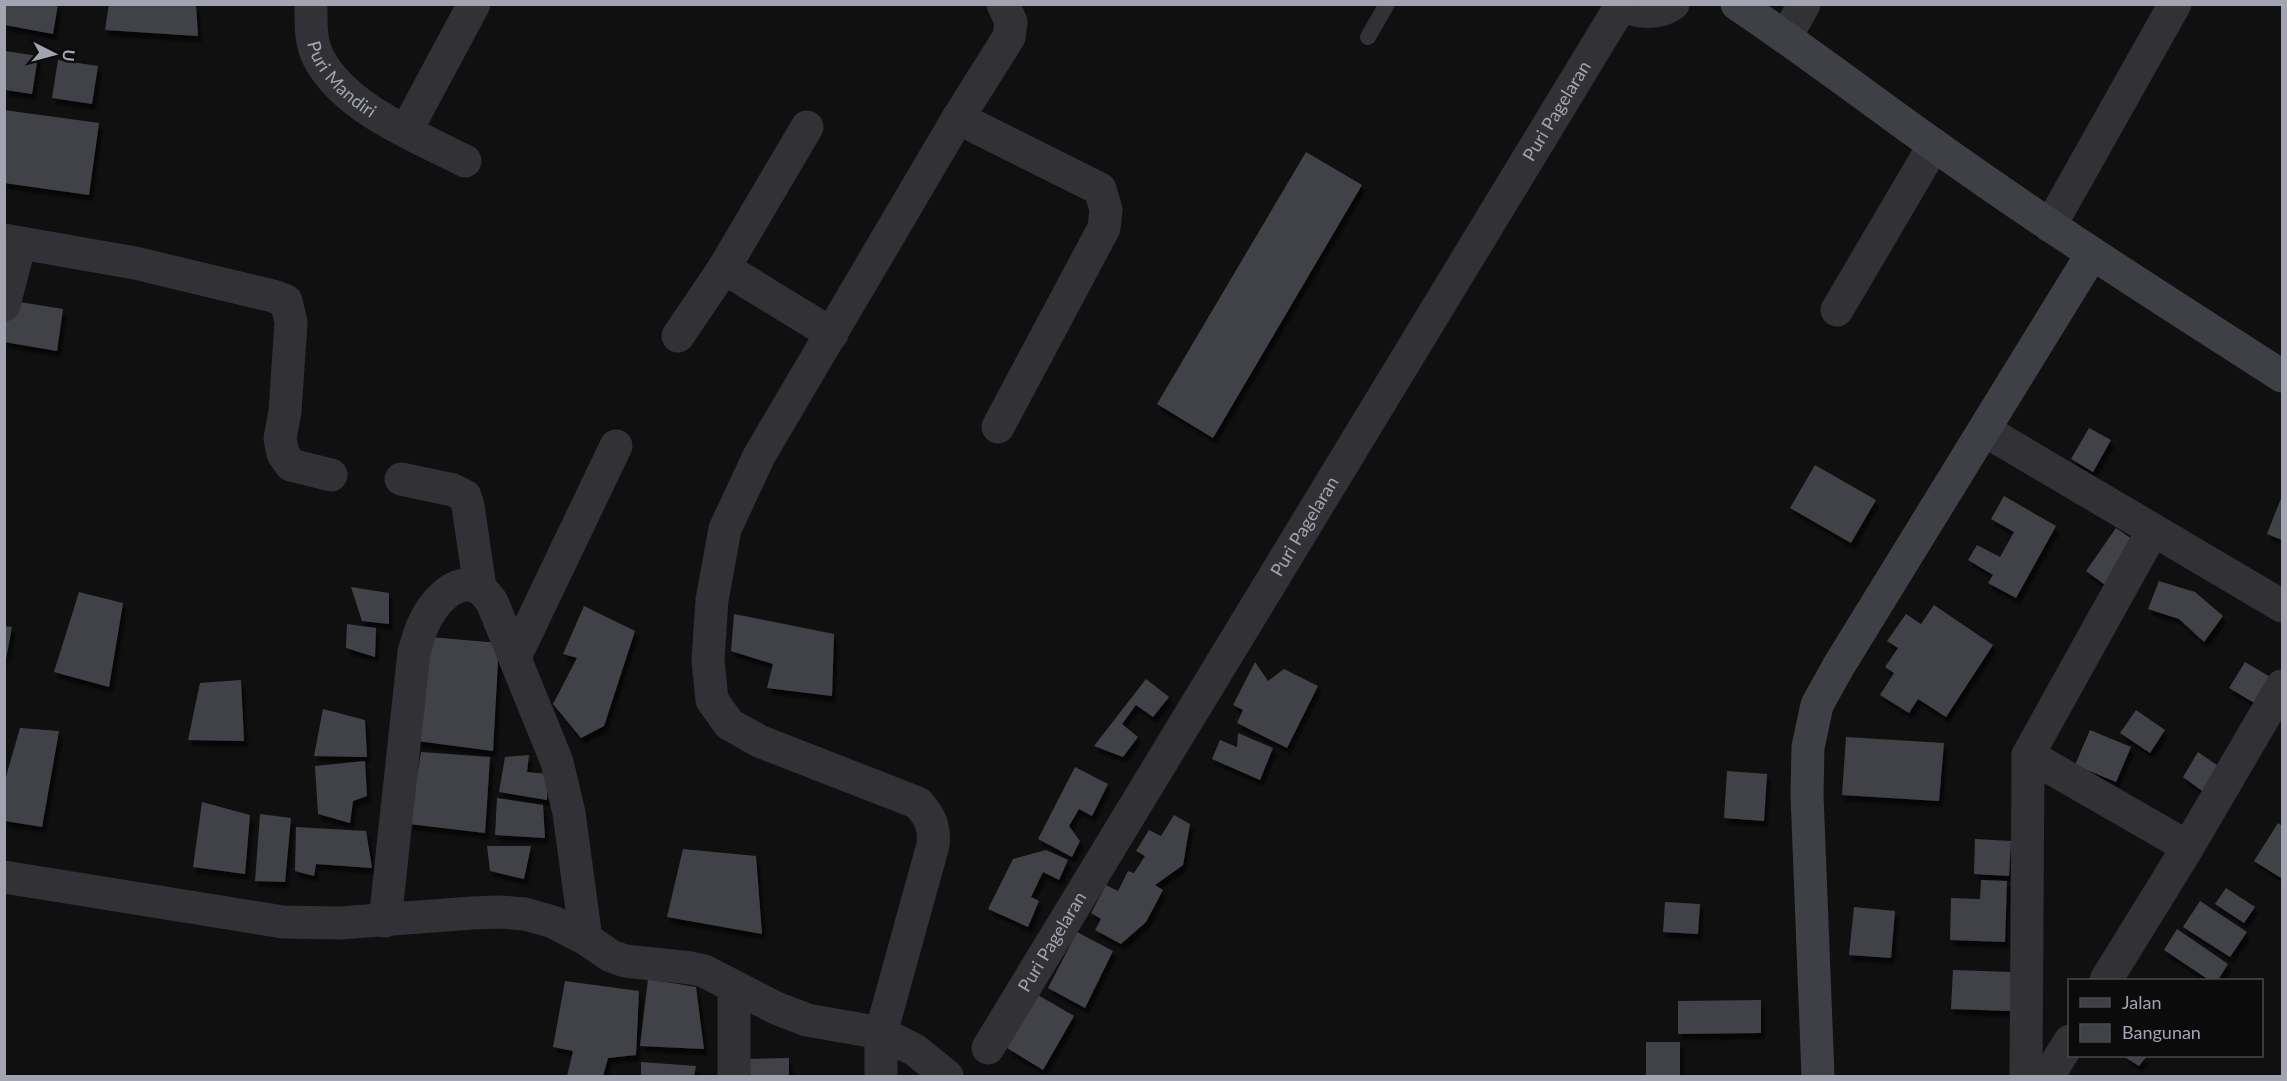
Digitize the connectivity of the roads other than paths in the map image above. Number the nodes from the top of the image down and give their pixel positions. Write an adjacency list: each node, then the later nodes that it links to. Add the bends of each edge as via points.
1 (310, 4): 14 (street, Puri Mandiri, via 311,33 318,57 335,83)
2 (474, 4): 14 (street)
3 (1003, 4): 12 (street, via 1011,22 1009,37)
4 (1387, 4): 10 (lane)
5 (1622, 4): 6 (street, Puri Pagelaran, via 1650,12); 45 (street, Puri Pagelaran)
6 (1673, 4)
7 (1737, 4): 11 (street)
8 (1804, 4): 11 (street)
9 (2175, 4): 17 (street)
10 (1368, 37)
11 (1786, 37): 15 (street)
12 (958, 118): 23 (street); 26 (street, via 1100,189 1106,210 1104,228)
13 (807, 127): 20 (street)
14 (406, 131): 16 (street, Puri Mandiri)
15 (1934, 145): 17 (street); 22 (street)
16 (465, 161)
17 (2050, 226): 19 (street)
18 (12, 242): 21 (street); 29 (street, via 135,263 286,301 291,322 280,438 283,454 291,465)
19 (2092, 254): 25 (street); 27 (street)
20 (724, 268): 23 (street); 24 (street)
21 (4, 305)
22 (1837, 310)
23 (832, 334): 43 (street, via 759,456 725,529 712,600 708,660 712,700 729,724 759,741 918,803 930,816 933,845)
24 (678, 336)
25 (2283, 376)
26 (998, 427)
27 (1984, 430): 31 (street); 49 (street, via 1817,705 1808,747 1807,795)
28 (616, 446): 34 (street)
29 (332, 475)
30 (401, 479): 32 (street, via 465,496)
31 (2153, 530): 33 (street); 36 (street)
32 (480, 588): 34 (street, via 492,602); 39 (street, via 469,585 447,592 423,625 414,652)
33 (2283, 606)
34 (515, 657): 40 (street, via 564,787)
35 (2283, 687): 37 (street)
36 (2028, 755): 37 (street); 50 (street)
37 (2188, 847): 41 (street)
38 (4, 877): 39 (street, via 283,922)
39 (385, 921): 40 (street, via 472,913 525,914 553,922)
40 (586, 939): 42 (street, via 625,961 691,968)
41 (2107, 979)
42 (734, 988): 43 (street, via 807,1020); 46 (street)
43 (881, 1033): 47 (street); 48 (street, via 915,1050)
44 (2068, 1044): 51 (street)
45 (988, 1048)
46 (734, 1077)
47 (881, 1077)
48 (947, 1077)
49 (1818, 1077)
50 (2026, 1077)
51 (2048, 1077)
52 (2069, 1077): 53 (street)
53 (2074, 1077)

